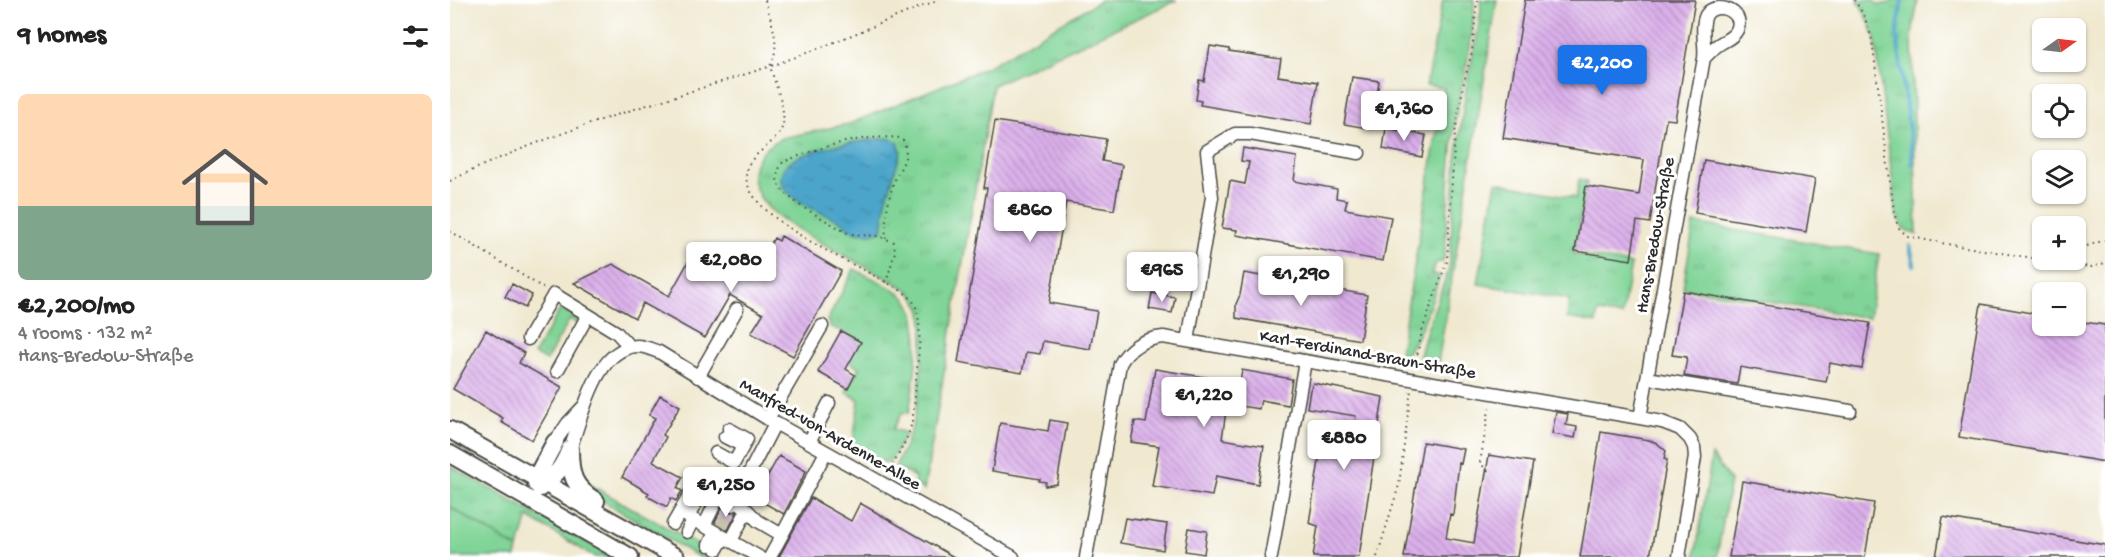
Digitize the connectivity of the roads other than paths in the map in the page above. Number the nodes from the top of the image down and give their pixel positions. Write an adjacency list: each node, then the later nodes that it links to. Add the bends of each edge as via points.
1 (1704, 58): 12 (street, Hans-Bredow-Straße)
2 (1359, 153): 7 (street, via 1250,134 1235,134 1207,151 1212,197)
3 (737, 309): 11 (street)
4 (588, 315): 6 (street, via 554,294); 8 (street, via 616,332); 10 (street)
5 (822, 326): 16 (street)
6 (528, 339)
7 (1188, 341): 9 (street, Karl-Ferdinand-Braun-Straße); 41 (street, Karl-Ferdinand-Braun-Straße, via 1153,338 1135,346 1120,364)
8 (630, 347): 11 (street, Manfred-von-Ardenne-Allee, via 659,352); 19 (street, via 604,365 584,406 568,423)
9 (1305, 361): 15 (street, Karl-Ferdinand-Braun-Straße); 42 (street)
10 (557, 371)
11 (698, 377): 16 (street, Manfred-von-Ardenne-Allee)
12 (1647, 378): 14 (street); 15 (street, Hans-Bredow-Straße)
13 (829, 403): 18 (street)
14 (1850, 411)
15 (1640, 418): 43 (street, Karl-Ferdinand-Braun-Straße, via 1680,429 1694,447)
16 (772, 421): 18 (street, Manfred-von-Ardenne-Allee); 24 (street)
17 (450, 430): 23 (main road)
18 (809, 442): 21 (street, Manfred-von-Ardenne-Allee)
19 (563, 446): 23 (main road, via 531,459 512,460); 26 (main road, via 560,469); 38 (main road, via 583,493)
20 (741, 451): 20 (street, via 734,463 723,441); 24 (street)
21 (826, 452): 32 (street); 34 (street, Manfred-von-Ardenne-Allee)
22 (450, 454): 25 (main road)
23 (495, 455): 26 (main road)
24 (756, 460): 28 (street)
25 (499, 481): 26 (main road, via 523,485); 30 (main road)
26 (541, 482): 30 (main road, via 546,504); 37 (main road)
27 (714, 487): 28 (street); 31 (street); 31 (street, via 699,479)
28 (734, 502): 29 (street)
29 (747, 510): 31 (street); 32 (street)
30 (556, 515): 36 (main road)
31 (707, 527): 33 (street); 33 (street); 33 (street); 35 (street)
32 (782, 535): 39 (street)
33 (698, 538)
34 (998, 553): 40 (street, Manfred-von-Ardenne-Allee)
35 (755, 554)
36 (630, 557)
37 (675, 557)
38 (690, 557)
39 (770, 557)
40 (1013, 557)
41 (1086, 557)
42 (1271, 557)
43 (1679, 557)

